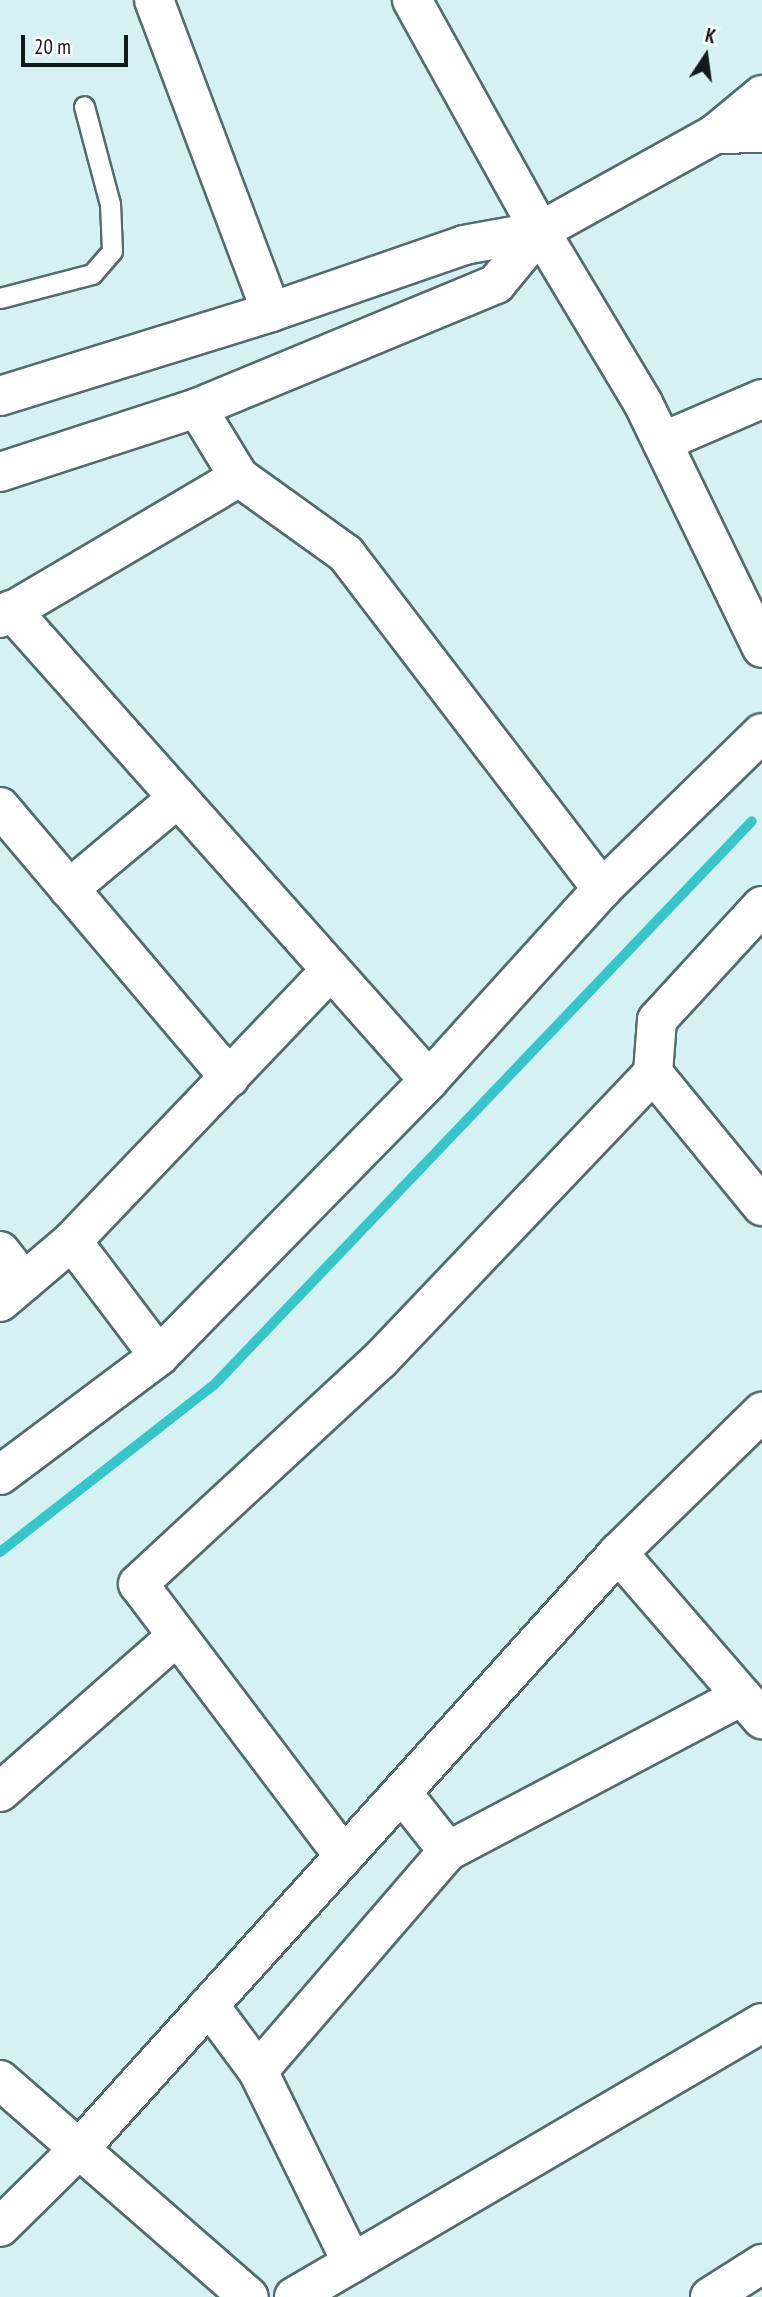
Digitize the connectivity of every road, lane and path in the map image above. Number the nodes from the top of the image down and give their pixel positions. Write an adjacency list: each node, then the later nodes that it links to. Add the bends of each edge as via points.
1 (155, 0): 9 (street)
2 (412, 0): 7 (street)
3 (762, 95): 6 (street)
4 (84, 106): 8 (lane, via 110,204 112,251 92,274)
5 (762, 133): 6 (street)
6 (715, 134): 7 (street)
7 (540, 231): 9 (street, via 464,245); 12 (street, via 496,284); 13 (street)
8 (0, 298)
9 (271, 312): 10 (street)
10 (1, 392)
11 (762, 399): 13 (street)
12 (197, 408): 14 (street); 15 (street)
13 (662, 442): 17 (street)
14 (0, 472)
15 (239, 477): 16 (street); 21 (street, via 346,554)
16 (6, 614): 19 (street)
17 (762, 649)
18 (762, 733): 21 (street)
19 (178, 798): 22 (street); 24 (street)
20 (0, 807): 22 (street)
21 (602, 888): 27 (street)
22 (69, 889): 26 (street)
23 (762, 906): 25 (street, via 657,1020)
24 (331, 970): 26 (street); 27 (street)
25 (653, 1073): 28 (street); 36 (street, via 380,1360 138,1584)
26 (230, 1079): 29 (street)
27 (429, 1080): 32 (street)
28 (762, 1206)
29 (72, 1241): 31 (street); 32 (street)
30 (0, 1251): 31 (street)
31 (12, 1292)
32 (159, 1356): 34 (street)
33 (762, 1412): 35 (street)
34 (0, 1475)
35 (618, 1553): 37 (street); 39 (street)
36 (177, 1636): 38 (street); 41 (street)
37 (752, 1708): 40 (street)
38 (0, 1792)
39 (401, 1793): 40 (street); 41 (street)
40 (448, 1851): 44 (street)
41 (345, 1856): 42 (street)
42 (209, 2005): 44 (street); 46 (street)
43 (762, 2023): 48 (street)
44 (258, 2071): 48 (street)
45 (7, 2095): 46 (street)
46 (79, 2149): 47 (street); 50 (street)
47 (0, 2227)
48 (352, 2263): 51 (street)
49 (762, 2264): 52 (street)
50 (249, 2297)
51 (295, 2297)
52 (710, 2297)

